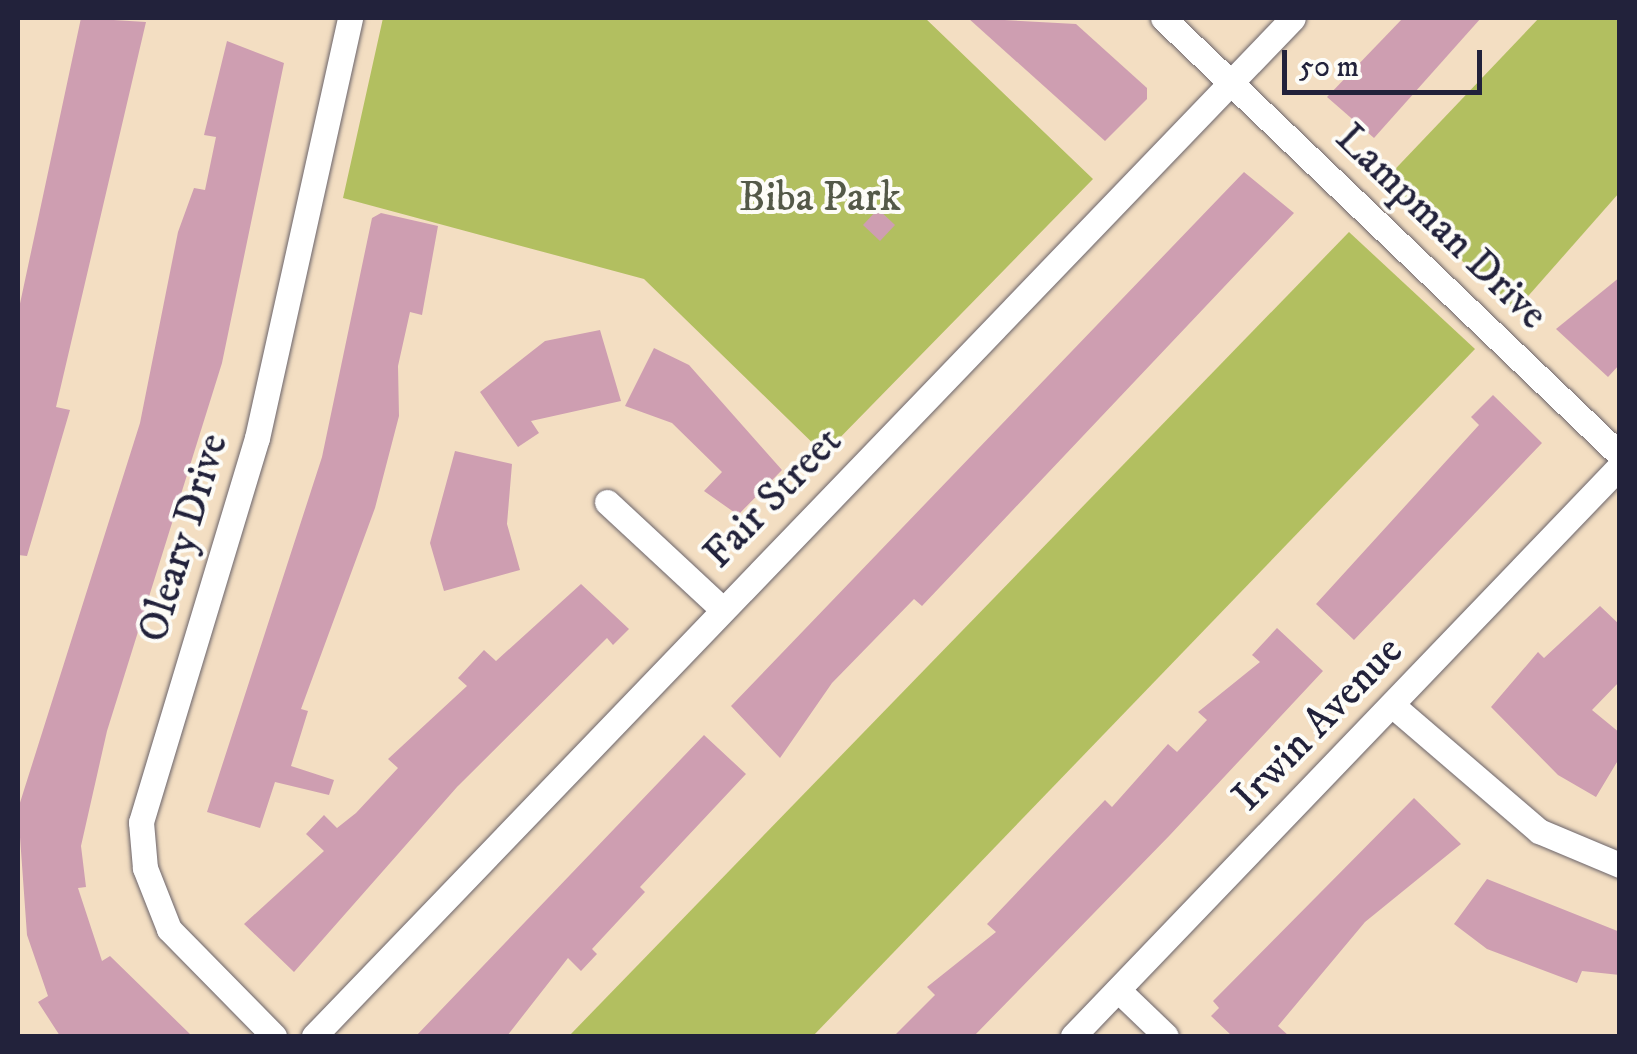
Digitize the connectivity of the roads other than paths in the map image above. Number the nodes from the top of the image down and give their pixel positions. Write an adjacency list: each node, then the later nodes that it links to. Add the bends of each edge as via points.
1 (350, 18): 12 (street, Oleary Drive, via 257,438 141,822 148,883 169,929)
2 (1163, 18): 4 (street, Lampman Drive)
3 (1293, 18): 4 (street, Fair Street)
4 (1230, 82): 5 (street, Lampman Drive); 8 (street, Fair Street)
5 (1620, 455)
6 (1620, 466): 9 (street, Irwin Avenue)
7 (608, 502): 8 (street)
8 (722, 609): 13 (street, Fair Street)
9 (1392, 704): 10 (street, via 1539,831); 11 (street, Irwin Avenue)
10 (1620, 865)
11 (1118, 990): 14 (street, Irwin Avenue); 15 (street)
12 (274, 1036)
13 (314, 1036)
14 (1074, 1036)
15 (1166, 1036)

